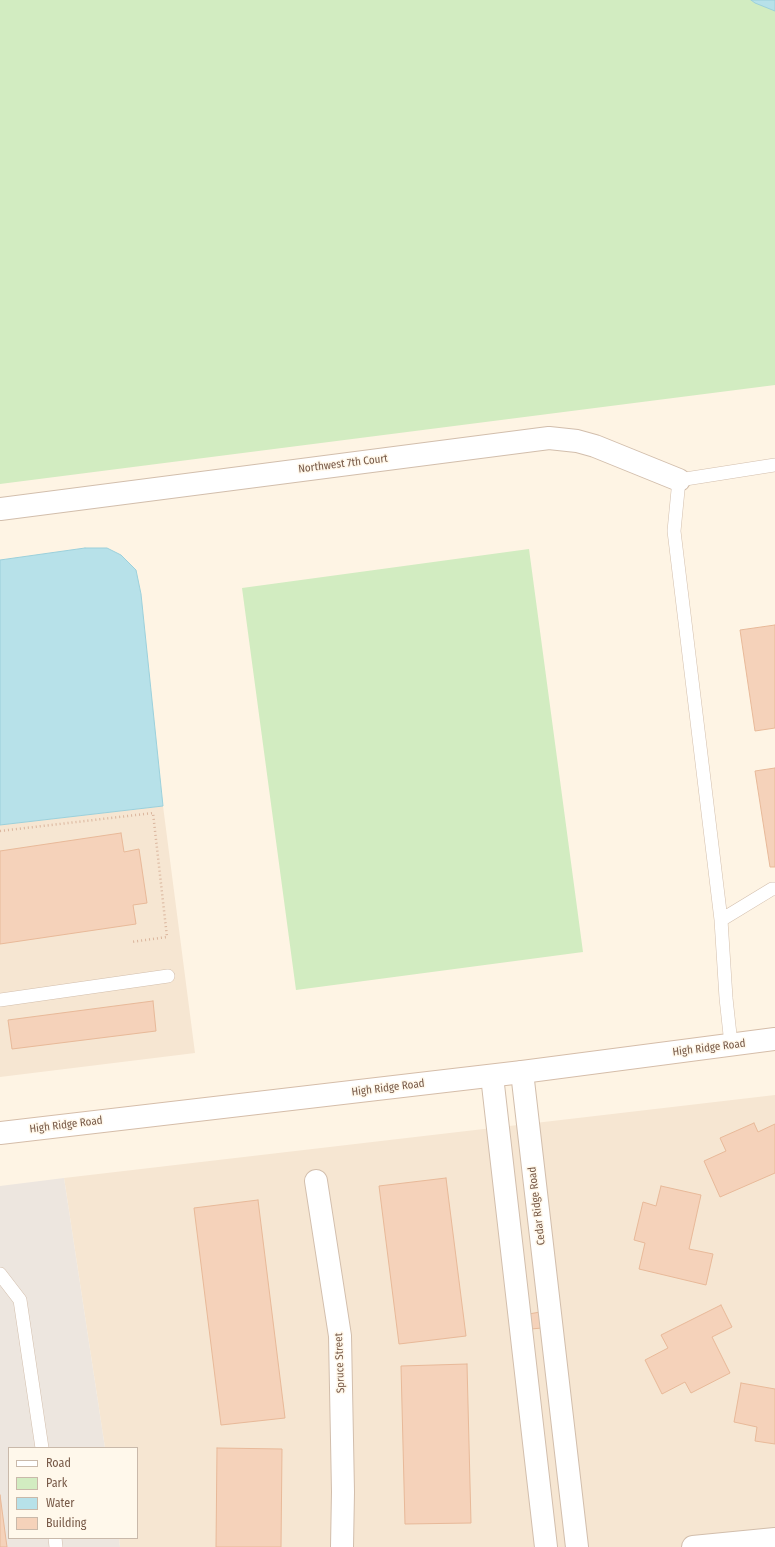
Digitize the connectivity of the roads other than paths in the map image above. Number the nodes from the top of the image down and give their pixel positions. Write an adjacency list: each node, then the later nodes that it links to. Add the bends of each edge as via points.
1 (775, 465): 2 (lane)
2 (679, 480): 3 (street, Northwest 7th Court, via 595,446 563,438 549,438); 5 (lane, via 674,531)
3 (0, 509)
4 (775, 889): 5 (lane)
5 (721, 920): 9 (lane)
6 (168, 976): 7 (lane)
7 (0, 1000)
8 (775, 1039): 9 (street, High Ridge Road)
9 (731, 1044): 10 (street, High Ridge Road)
10 (522, 1072): 11 (street, High Ridge Road); 15 (street, Cedar Ridge Road)
11 (492, 1076): 12 (street, High Ridge Road); 16 (street)
12 (0, 1133)
13 (316, 1181): 19 (street, Spruce Street, via 340,1336)
14 (0, 1274): 17 (lane, via 20,1300)
15 (553, 1339): 16 (street); 21 (street, Cedar Ridge Road)
16 (522, 1342): 20 (street)
17 (42, 1447)
18 (775, 1539): 22 (street)
19 (342, 1547)
20 (546, 1547)
21 (577, 1547)
22 (692, 1547)

